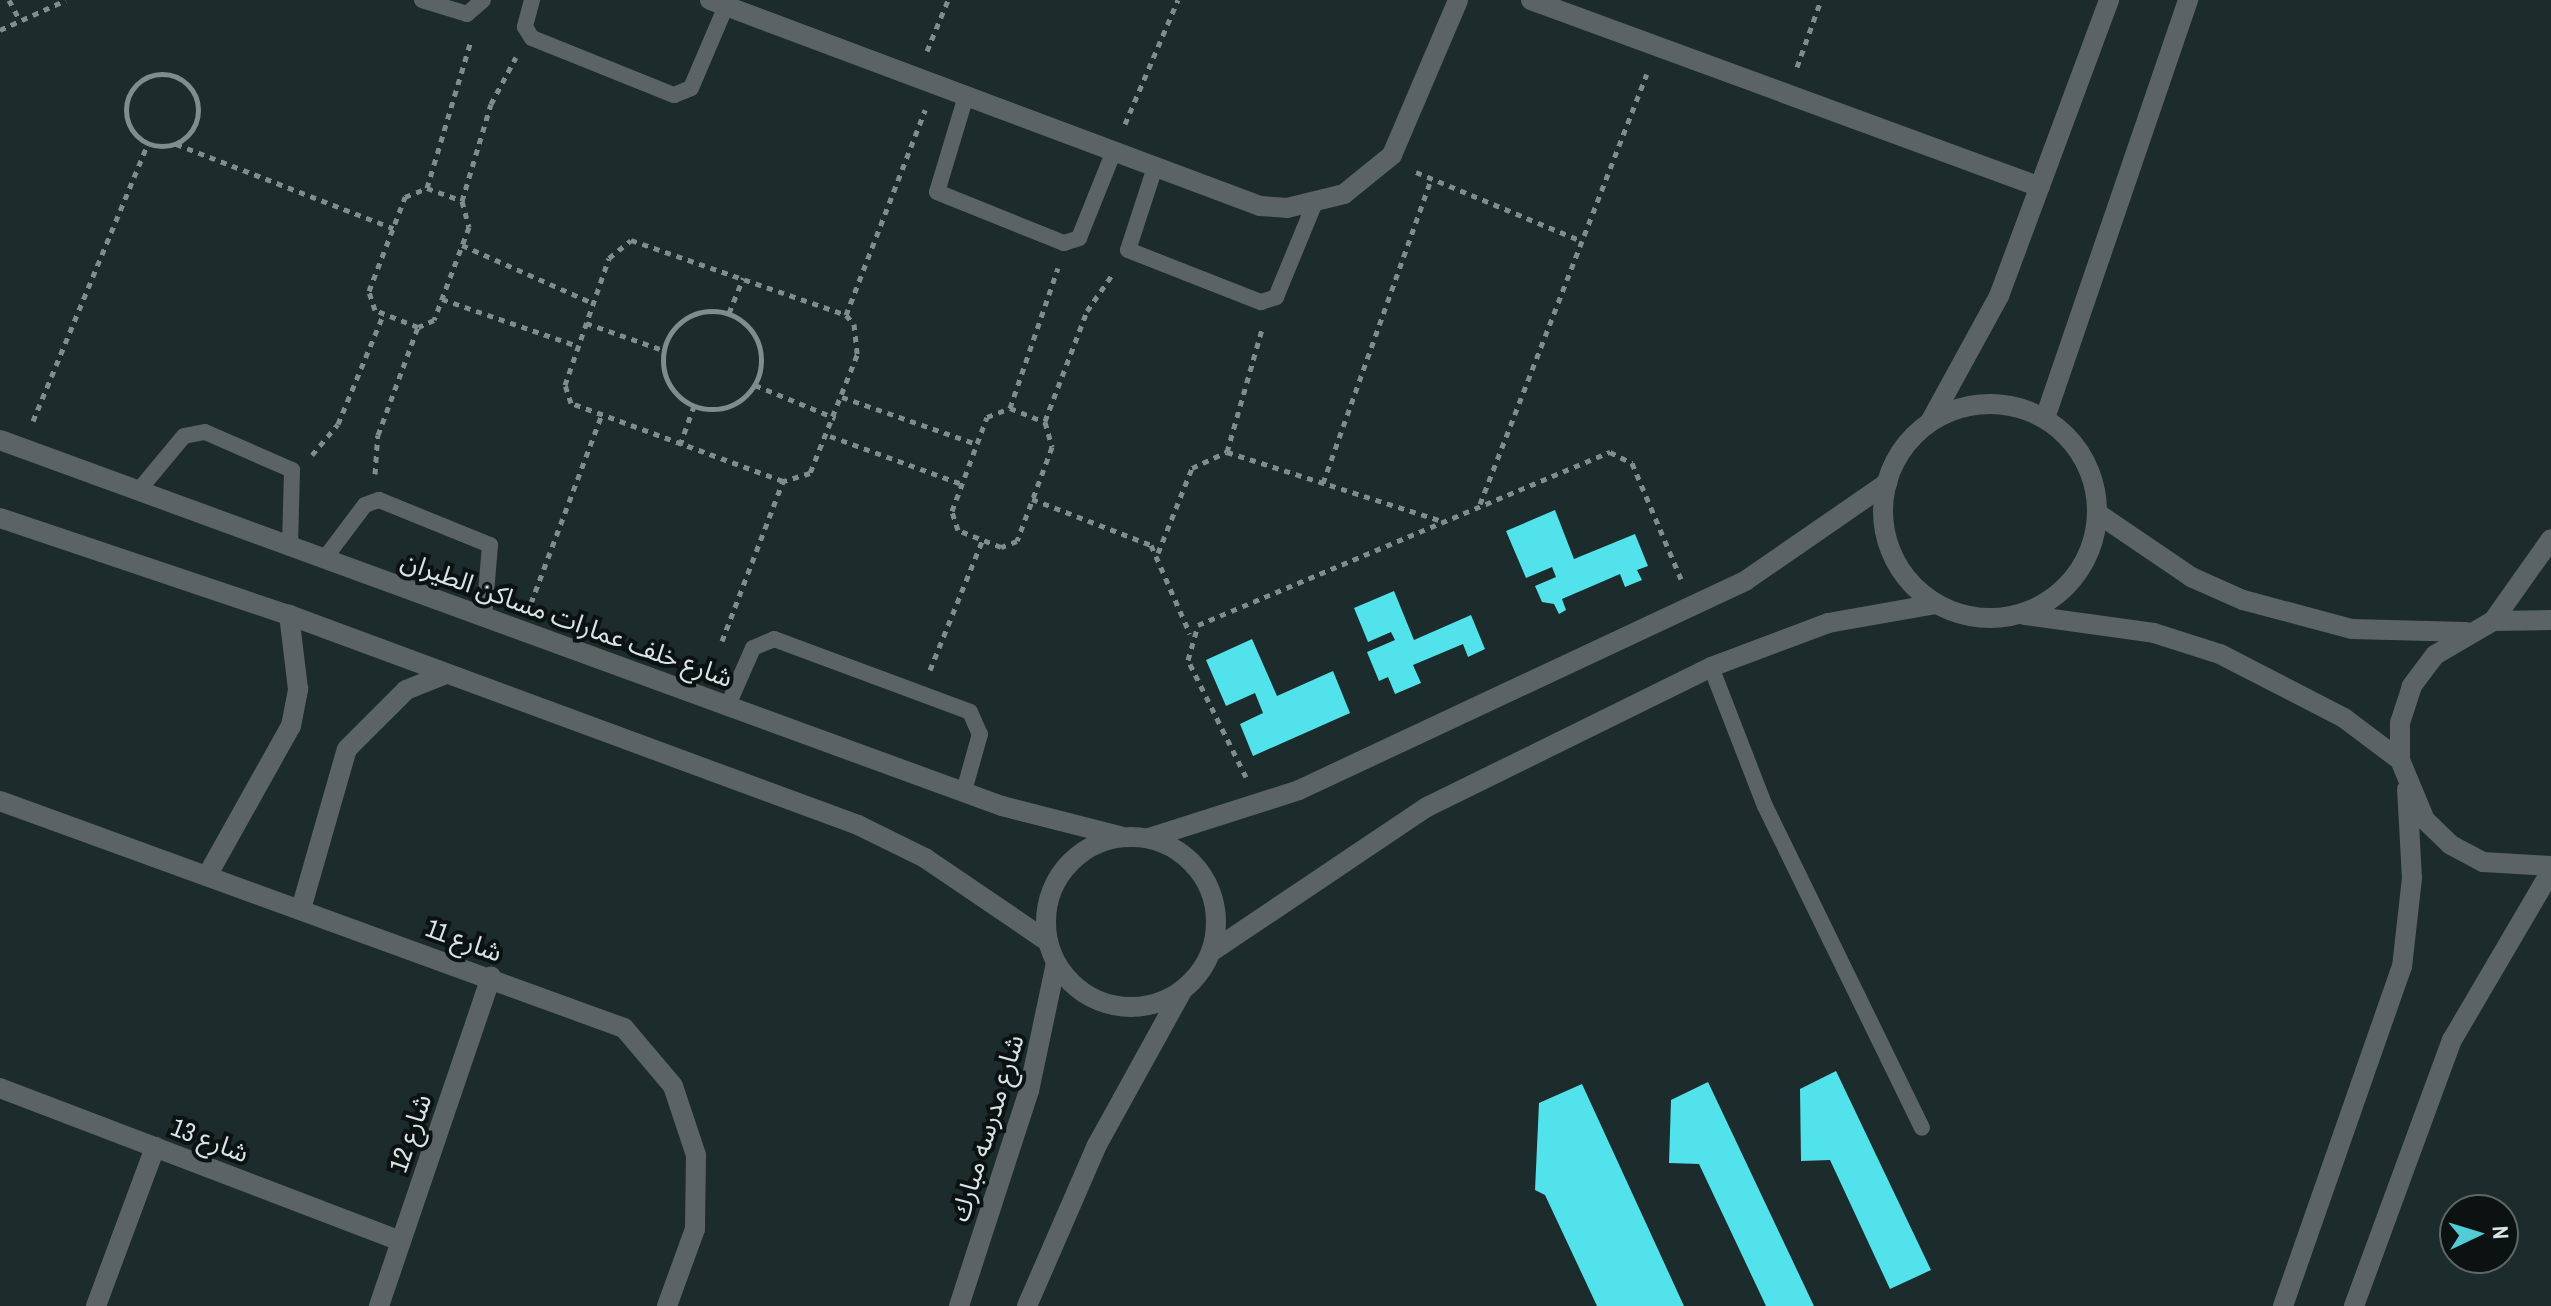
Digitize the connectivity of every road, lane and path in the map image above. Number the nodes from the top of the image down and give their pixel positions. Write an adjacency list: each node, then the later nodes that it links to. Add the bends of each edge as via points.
1 (9, 0): 14 (path)
2 (66, 0): 14 (path)
3 (422, 0): 13 (lane)
4 (532, 0): 16 (lane, via 525,27)
5 (948, 0): 18 (path)
6 (1178, 0): 23 (path)
7 (1458, 0): 24 (street)
8 (1821, 0): 19 (path)
9 (2109, 0): 27 (street)
10 (2188, 0): 53 (street)
11 (1543, 2): 17 (street)
12 (718, 3): 16 (lane, via 691,88 680,95); 18 (street)
13 (479, 6): 28 (path, via 462,89)
14 (20, 21): 15 (path)
15 (0, 30)
16 (532, 38): 29 (path, via 491,104)
17 (1658, 47): 19 (street); 32 (path)
18 (926, 81): 20 (street); 42 (path)
19 (1787, 94): 27 (street)
20 (966, 96): 23 (street); 33 (lane, via 937,192)
21 (148, 144): 22 (path); 22 (path, via 129,123 129,95 163,74 196,97 195,125); 60 (path)
22 (176, 144): 31 (path)
23 (1114, 151): 25 (street); 33 (lane, via 1079,238)
24 (1392, 155): 26 (path); 30 (street, via 1370,178)
25 (1155, 167): 30 (street, via 1260,206); 35 (lane, via 1126,239)
26 (1430, 182): 32 (path); 64 (path)
27 (2040, 187): 55 (street, via 1984,331)
28 (427, 188): 29 (path); 31 (path, via 405,197)
29 (462, 201): 34 (path, via 469,227)
30 (1314, 205): 38 (lane, via 1276,297)
31 (393, 228): 40 (path, via 369,291 375,310)
32 (1582, 241): 70 (path)
33 (1064, 243): 50 (path)
34 (462, 245): 37 (path); 39 (path)
35 (1133, 255): 38 (lane); 54 (path, via 1087,311)
36 (743, 278): 39 (path, via 631,240 609,258); 41 (path); 42 (path)
37 (442, 299): 44 (path, via 434,320); 45 (path)
38 (1261, 302): 61 (path, via 1260,352)
39 (593, 303): 43 (path)
40 (384, 313): 44 (path); 62 (path, via 338,424)
41 (729, 313): 46 (path, via 688,317); 47 (path, via 756,335 761,369)
42 (846, 315): 48 (path, via 859,337)
43 (586, 323): 45 (path); 46 (path)
44 (418, 327): 69 (path, via 378,435)
45 (578, 346): 51 (path, via 566,395 578,409)
46 (663, 350): 49 (path, via 669,384)
47 (755, 385): 49 (path, via 729,407); 52 (path)
48 (842, 397): 52 (path); 58 (path)
49 (694, 406): 59 (path)
50 (1010, 408): 54 (path); 58 (path, via 987,417)
51 (601, 417): 59 (path); 86 (path)
52 (835, 418): 56 (path)
53 (2045, 418): 55 (street, via 1986,404); 71 (street, via 2084,459)
54 (1045, 422): 68 (path, via 1052,447)
55 (1929, 423): 65 (street, via 1896,459)
56 (830, 436): 63 (path, via 810,473); 66 (path)
57 (0, 440): 60 (street, شارع خلف عمارات مساكن الطيران)
58 (977, 444): 66 (path)
59 (680, 445): 63 (path)
60 (22, 448): 67 (street, شارع خلف عمارات مساكن الطيران)
61 (1227, 452): 64 (path); 77 (path, via 1192,468)
62 (292, 470): 67 (lane, via 198,431 184,436); 76 (lane)
63 (783, 481): 92 (path)
64 (1323, 483): 73 (path)
65 (1887, 483): 79 (street, via 1887,538 1914,586); 80 (street, via 1782,559)
66 (962, 484): 75 (path, via 952,521)
67 (139, 490): 76 (street, شارع خلف عمارات مساكن الطيران)
68 (1032, 499): 75 (path, via 1010,547); 77 (path)
69 (379, 500): 78 (lane, via 365,505); 83 (lane, via 490,545)
70 (1480, 504): 73 (path); 80 (path, via 1610,452 1632,463)
71 (2097, 513): 82 (street, via 2074,577 2043,605); 87 (street, via 2191,577 2297,618 2409,633)
72 (0, 518): 81 (street)
73 (1440, 520): 88 (path)
74 (2551, 539): 85 (street)
75 (982, 541): 91 (path)
76 (290, 545): 78 (street, شارع خلف عمارات مساكن الطيران)
77 (1158, 553): 88 (path)
78 (325, 558): 83 (street, شارع خلف عمارات مساكن الطيران)
79 (1936, 604): 82 (street, via 1989,618); 89 (street, via 1828,623)
80 (1692, 606): 98 (street)
81 (289, 615): 90 (street); 102 (street, via 298,689 291,726)
82 (2017, 615): 94 (street, via 2113,625 2220,654 2320,704)
83 (484, 616): 86 (street, شارع خلف عمارات مساكن الطيران)
84 (2551, 620): 85 (street)
85 (2493, 621): 87 (street)
86 (521, 629): 92 (street, شارع خلف عمارات مساكن الطيران)
87 (2466, 632): 94 (street, via 2435,655 2412,686 2400,722)
88 (1190, 634): 98 (path, via 1188,660)
89 (1711, 667): 105 (street, via 1427,807); 110 (lane, via 1765,806)
90 (446, 674): 103 (street, via 406,690 347,749); 104 (street, via 858,825 975,889)
91 (920, 694): 93 (lane, via 774,639 753,648); 96 (lane, via 977,718 980,734)
92 (702, 696): 93 (street, شارع خلف عمارات مساكن الطيران)
93 (728, 705): 96 (street, شارع خلف عمارات مساكن الطيران)
94 (2400, 760): 95 (street)
95 (2407, 789): 101 (street, via 2451,845 2483,862); 118 (street, via 2412,878 2402,967)
96 (964, 791): 99 (street, شارع خلف عمارات مساكن الطيران)
97 (0, 801): 102 (street, شارع 11)
98 (1260, 805): 100 (street)
99 (1120, 836): 100 (street); 104 (street, via 1097,843 1061,872 1048,905)
100 (1149, 838): 105 (street, via 1172,846 1206,881 1216,916)
101 (2551, 868): 119 (street, via 2452,1040)
102 (207, 876): 103 (street, شارع 11)
103 (301, 909): 107 (street, شارع 11)
104 (1047, 941): 106 (street)
105 (1211, 952): 108 (street)
106 (1056, 963): 108 (street, via 1080,990 1113,1006 1137,1008); 116 (street, شارع مدرسه مبارك, via 1029,1091)
107 (491, 977): 112 (street, شارع 12); 115 (street, شارع 11, via 624,1028 673,1086 696,1155 695,1229)
108 (1182, 991): 117 (street, via 1097,1145)
109 (0, 1088): 111 (street, شارع 13)
110 (1922, 1128)
111 (155, 1147): 112 (street, شارع 13); 113 (street)
112 (401, 1241): 114 (street, شارع 12)
113 (96, 1306)
114 (379, 1306)
115 (667, 1306)
116 (959, 1306)
117 (1027, 1306)
118 (2283, 1306)
119 (2354, 1306)

